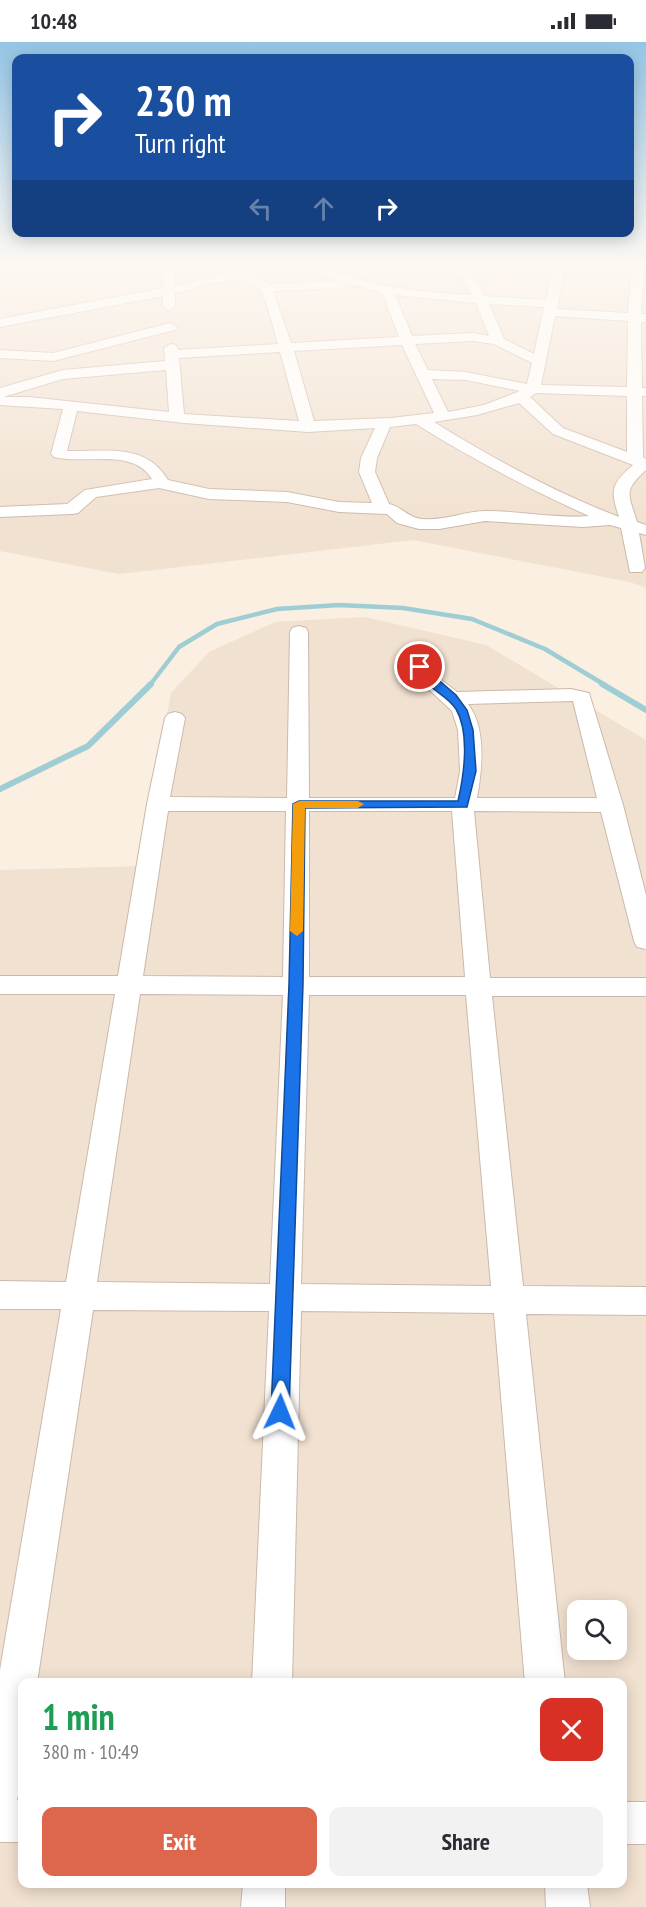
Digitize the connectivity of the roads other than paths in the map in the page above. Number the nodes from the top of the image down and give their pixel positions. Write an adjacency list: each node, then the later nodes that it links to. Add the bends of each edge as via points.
1 (76, 351): 9 (street, via 53,357)
2 (172, 351): 10 (street)
3 (255, 351): 10 (street)
4 (287, 351): 22 (street)
5 (412, 351): 12 (street)
6 (518, 351): 11 (street)
7 (542, 351): 11 (street)
8 (640, 351): 14 (street)
9 (0, 354)
10 (172, 359): 15 (street, via 61,373); 18 (street)
11 (540, 362): 13 (street)
12 (423, 375): 13 (street, via 466,376); 19 (street)
13 (526, 392): 14 (street); 19 (street, via 471,412); 23 (street, via 558,431)
14 (640, 392): 23 (street)
15 (0, 393)
16 (0, 401): 17 (street)
17 (71, 406): 18 (street); 24 (street, via 59,454 140,459 151,466)
18 (177, 416): 22 (street)
19 (443, 417): 20 (street)
20 (421, 420): 21 (street); 27 (street, via 512,474)
21 (384, 425): 22 (street); 25 (street, via 366,470)
22 (308, 427)
23 (642, 462): 28 (street, via 628,476 620,499)
24 (162, 483): 25 (street, via 209,494 287,497 339,507); 26 (street, via 91,494 72,509)
25 (381, 508): 27 (street, via 393,509 404,519 419,524 485,516)
26 (0, 512)
27 (611, 520): 28 (street)
28 (640, 527): 29 (street)
29 (636, 568)
30 (299, 632): 35 (street)
31 (413, 657): 32 (street, via 432,682)
32 (452, 698): 36 (street, via 462,710 468,730 471,771); 37 (street, via 580,696)
33 (175, 718): 34 (street)
34 (158, 804): 35 (street); 39 (street)
35 (299, 804): 36 (street); 40 (street)
36 (463, 805): 37 (street); 42 (street)
37 (612, 805): 38 (street)
38 (646, 941)
39 (130, 983): 40 (street); 41 (street); 45 (street)
40 (296, 984): 42 (street); 46 (street)
41 (0, 985)
42 (478, 986): 43 (street); 47 (street)
43 (646, 987)
44 (0, 1295): 45 (street)
45 (79, 1295): 46 (street); 51 (street)
46 (284, 1299): 47 (street); 49 (street)
47 (507, 1299): 48 (street); 50 (street)
48 (646, 1300)
49 (272, 1678)
50 (545, 1678)
51 (0, 1791)
52 (0, 1821): 53 (street)
53 (18, 1821)
54 (627, 1823): 55 (street)
55 (646, 1823)
56 (264, 1888): 58 (street)
57 (566, 1888): 59 (street)
58 (263, 1907)
59 (568, 1907)

